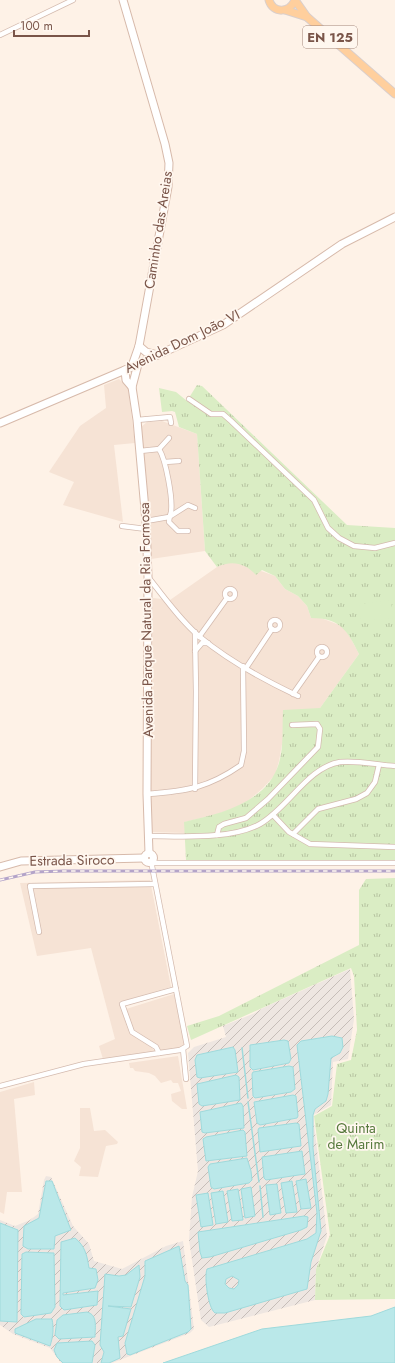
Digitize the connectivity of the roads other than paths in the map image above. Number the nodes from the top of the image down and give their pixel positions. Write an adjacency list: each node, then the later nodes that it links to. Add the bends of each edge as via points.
1 (73, 0): 7 (street)
2 (123, 0): 10 (street, Caminho das Areias, via 143,62 170,163)
3 (268, 0): 5 (main road, EN 125, via 274,8)
4 (295, 0): 5 (main road, EN 125, via 293,5); 6 (main road, EN 125)
5 (285, 10): 6 (main road, EN 125)
6 (307, 17): 8 (main road, EN 125)
7 (0, 35)
8 (395, 94)
9 (395, 216): 11 (street, Avenida Dom João VI, via 342,244 223,325)
10 (139, 350): 11 (street); 12 (street, Caminho das Areias); 12 (street)
11 (158, 355): 12 (street, Avenida Dom João VI)
12 (135, 365): 13 (street, Avenida Dom João VI); 14 (street); 14 (street, Caminho das Areias)
13 (110, 376): 14 (street); 17 (street, Avenida Dom João VI)
14 (129, 379): 16 (street, Avenida Parque Natural da Ria Formosa)
15 (189, 399): 30 (street, via 210,414 223,414 231,421 314,500 328,528 339,538 354,546 375,548)
16 (137, 420): 18 (street, via 170,417); 21 (street, Avenida Parque Natural da Ria Formosa)
17 (0, 423)
18 (171, 423)
19 (169, 438): 20 (street)
20 (159, 448): 21 (street); 23 (street)
21 (140, 451): 26 (street, Avenida Parque Natural da Ria Formosa)
22 (179, 461): 23 (street)
23 (165, 462): 25 (street, via 171,512)
24 (195, 508): 25 (street, via 188,506)
25 (169, 518): 26 (street); 29 (street, via 169,522 178,531)
26 (146, 521): 28 (street, Avenida Parque Natural da Ria Formosa)
27 (122, 526): 28 (street)
28 (146, 530): 31 (street, Avenida Parque Natural da Ria Formosa)
29 (188, 531)
30 (395, 543)
31 (148, 577): 34 (street); 44 (street, Avenida Parque Natural da Ria Formosa)
32 (227, 598): 35 (street)
33 (272, 629): 39 (street)
34 (195, 632): 35 (street); 37 (street)
35 (199, 637): 36 (street)
36 (208, 644): 37 (street, via 202,644); 39 (street)
37 (195, 651): 43 (street)
38 (319, 656): 39 (street, via 295,695)
39 (245, 667): 43 (street, via 244,751 241,765 221,779)
40 (292, 725): 46 (street, via 317,724 320,729 318,747 246,818 224,824 219,827)
41 (379, 765): 42 (street); 45 (street, via 341,762 329,765 319,770); 47 (street, via 376,782 367,793 356,799 318,809)
42 (395, 766)
43 (194, 789): 44 (street)
44 (147, 794): 48 (street, Avenida Parque Natural da Ria Formosa)
45 (273, 815): 46 (street, via 259,825); 47 (street)
46 (217, 834): 48 (street)
47 (293, 834): 49 (street, via 310,844)
48 (148, 836): 50 (street, Avenida Parque Natural da Ria Formosa)
49 (395, 847)
50 (149, 859): 51 (street); 52 (street, Estrada Siroco, via 21,861); 53 (street)
51 (395, 863)
52 (0, 867)
53 (155, 884): 54 (street, via 30,886); 55 (street)
54 (39, 932)
55 (176, 989): 56 (street, via 187,1046); 57 (street, via 122,1004 132,1032 156,1047)
56 (183, 1049): 57 (street); 58 (street)
57 (159, 1053): 59 (street, via 84,1064)
58 (186, 1079)
59 (0, 1086)

